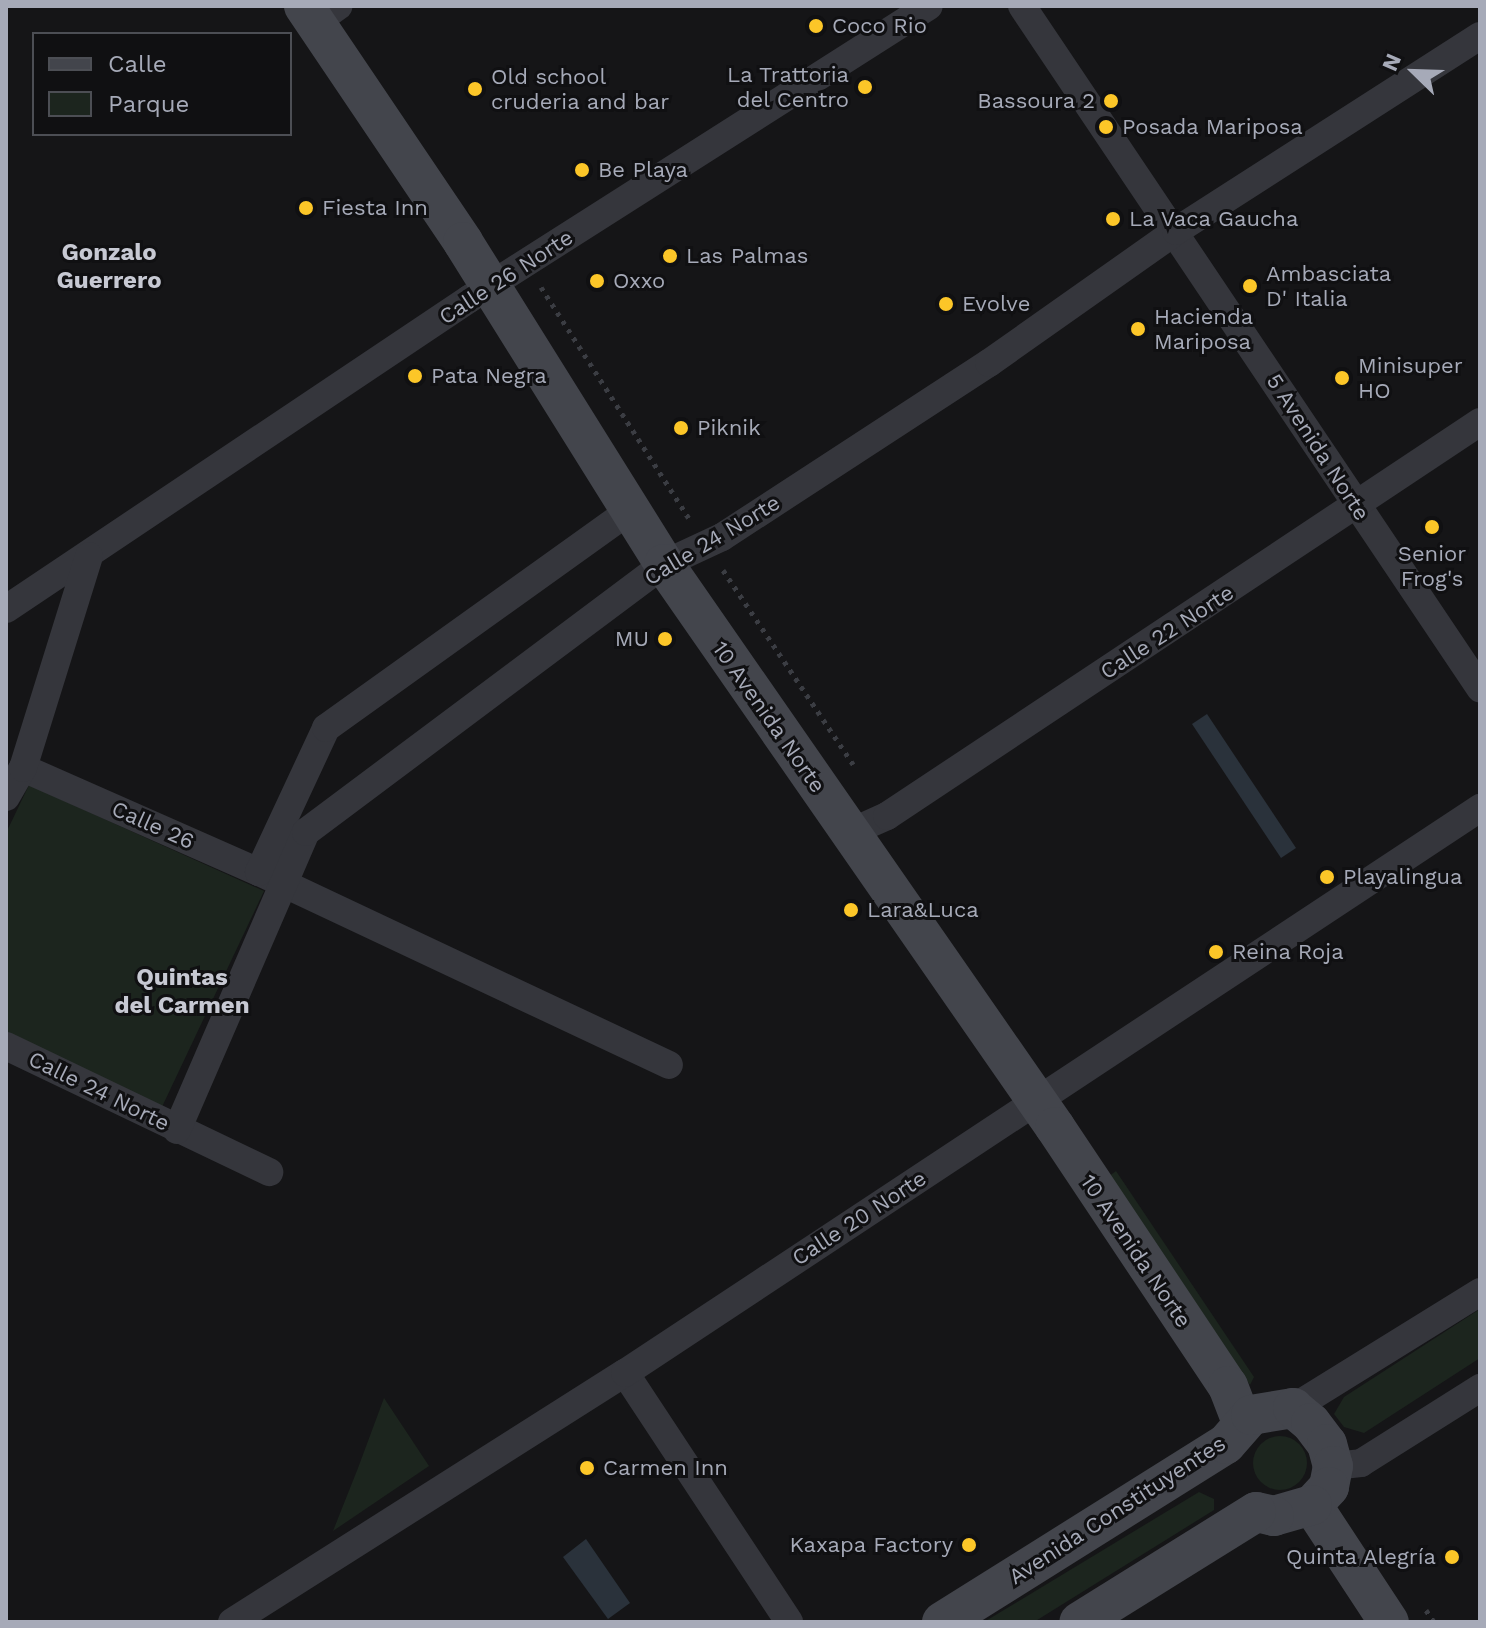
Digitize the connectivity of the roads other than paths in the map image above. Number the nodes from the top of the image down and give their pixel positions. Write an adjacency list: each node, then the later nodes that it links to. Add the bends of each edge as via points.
1 (929, 6): 6 (street, Calle 26 Norte)
2 (1022, 6): 5 (street, 5 Avenida Norte)
3 (319, 12): 6 (street, 10 Avenida Norte)
4 (1480, 36): 5 (street, Calle 24 Norte)
5 (1176, 231): 8 (street, 5 Avenida Norte); 11 (street, Calle 24 Norte, via 989,363 722,537)
6 (490, 286): 9 (street, 10 Avenida Norte); 10 (street, Calle 26 Norte)
7 (1480, 422): 8 (street, Calle 22 Norte)
8 (1358, 507): 13 (street, 5 Avenida Norte); 17 (street, Calle 22 Norte, via 887,816)
9 (629, 511): 11 (street, 10 Avenida Norte); 18 (street, Calle 24 Norte, via 326,728)
10 (89, 556): 12 (street, Calle 26 Norte); 14 (street)
11 (664, 564): 17 (street, 10 Avenida Norte); 18 (street, Calle 24 Norte, via 306,832)
12 (6, 609)
13 (1480, 688)
14 (23, 768): 15 (street); 18 (street, Calle 26)
15 (6, 797)
16 (1480, 808): 21 (street, Calle 20 Norte)
17 (849, 833): 21 (street, 10 Avenida Norte)
18 (271, 877): 20 (street, Calle 26); 22 (street, Calle 24 Norte)
19 (6, 1046): 22 (street, Calle 24 Norte)
20 (669, 1065)
21 (1053, 1091): 25 (street, Calle 20 Norte); 28 (street, 10 Avenida Norte, via 1228,1386)
22 (177, 1130): 23 (street)
23 (269, 1172)
24 (1480, 1292): 27 (street, Avenida Constituyentes)
25 (625, 1373): 31 (street, Calle 20 Norte); 32 (street)
26 (1480, 1388): 29 (street, via 1361,1463)
27 (1293, 1408): 28 (street, Avenida Constituyentes, via 1266,1409); 29 (street, via 1327,1444)
28 (1242, 1422): 33 (street, Avenida Constituyentes, via 1226,1444)
29 (1333, 1466): 30 (street, via 1329,1487)
30 (1312, 1505): 34 (street, via 1274,1516 1256,1512); 35 (street)
31 (232, 1622)
32 (789, 1622)
33 (942, 1622)
34 (1079, 1622)
35 (1389, 1622)

